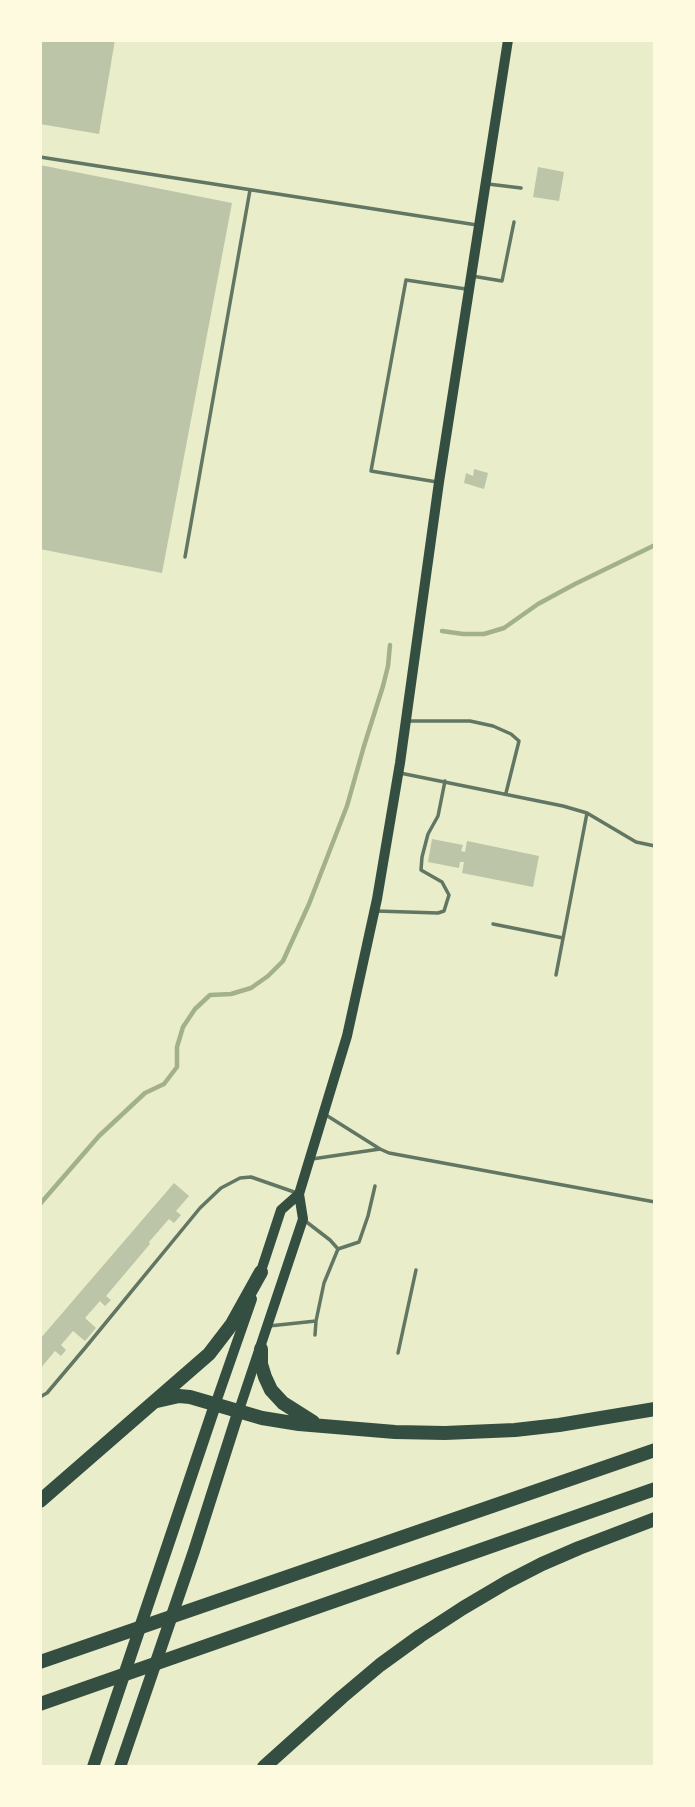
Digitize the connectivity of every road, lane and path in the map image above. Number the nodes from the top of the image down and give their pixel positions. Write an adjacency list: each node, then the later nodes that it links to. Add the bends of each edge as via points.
1 (508, 40): 3 (main road)
2 (40, 158): 5 (lane)
3 (486, 183): 4 (lane); 7 (main road)
4 (521, 188)
5 (250, 190): 7 (lane); 11 (lane)
6 (513, 222): 8 (lane, via 502,281)
7 (479, 225): 8 (main road)
8 (470, 276): 9 (main road)
9 (468, 289): 10 (main road); 10 (lane, via 406,280 371,471)
10 (439, 482): 12 (main road)
11 (185, 558)
12 (405, 721): 13 (main road); 15 (lane, via 470,721 511,734 519,741)
13 (397, 772): 14 (lane); 18 (main road)
14 (445, 781): 15 (lane); 18 (lane, via 421,870 442,882 449,895 444,911)
15 (506, 793): 16 (lane)
16 (587, 813): 17 (lane, via 636,842); 20 (lane)
17 (655, 846)
18 (374, 911): 22 (main road, via 347,1036)
19 (493, 924): 20 (lane)
20 (563, 938): 21 (lane)
21 (556, 975)
22 (324, 1113): 23 (lane); 24 (main road)
23 (380, 1149): 24 (lane); 27 (lane)
24 (310, 1159): 26 (main road)
25 (375, 1186): 29 (lane, via 359,1242)
26 (299, 1194): 28 (main road); 31 (main road, via 281,1210); 37 (lane, via 251,1177 221,1188)
27 (655, 1202)
28 (303, 1219): 29 (lane); 33 (main road)
29 (338, 1249): 32 (lane)
30 (416, 1270): 36 (lane)
31 (261, 1272): 38 (highway, via 222,1339); 39 (main road)
32 (316, 1321): 33 (lane); 34 (lane)
33 (268, 1326): 35 (main road)
34 (315, 1335)
35 (261, 1349): 41 (main road); 42 (highway, via 261,1364 271,1390 283,1404)
36 (398, 1353)
37 (40, 1396)
38 (157, 1401): 39 (highway, via 179,1396); 45 (highway)
39 (215, 1405): 41 (highway); 49 (main road)
40 (655, 1409): 42 (highway, via 480,1432 395,1432)
41 (238, 1413): 42 (highway); 50 (main road)
42 (317, 1424)
43 (655, 1450): 47 (highway)
44 (655, 1489): 48 (highway)
45 (40, 1501)
46 (655, 1519): 51 (highway, via 542,1564 463,1608 380,1665)
47 (40, 1662)
48 (40, 1704)
49 (95, 1763)
50 (120, 1767)
51 (264, 1767)

